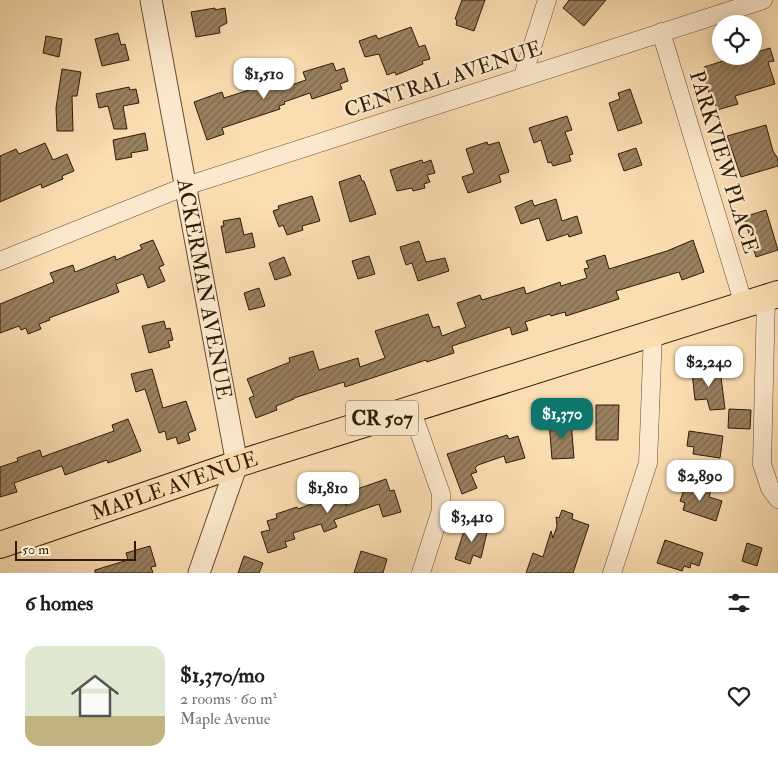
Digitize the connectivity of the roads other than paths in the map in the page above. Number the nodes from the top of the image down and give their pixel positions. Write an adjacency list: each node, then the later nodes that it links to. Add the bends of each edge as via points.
1 (151, 0): 6 (street, ACKERMAN AVENUE)
2 (547, 0): 5 (street)
3 (763, 0): 4 (street, CENTRAL AVENUE)
4 (661, 32): 5 (street, CENTRAL AVENUE); 8 (street, PARKVIEW PLACE)
5 (523, 76): 6 (street, CENTRAL AVENUE)
6 (186, 186): 7 (street, CENTRAL AVENUE); 11 (street, ACKERMAN AVENUE)
7 (0, 261)
8 (762, 299): 9 (main road, MAPLE AVENUE / CR 507); 12 (street, PARKVIEW PLACE, via 762,464 770,488)
9 (653, 333): 10 (main road, MAPLE AVENUE / CR 507); 16 (street, via 648,463)
10 (411, 409): 11 (main road, MAPLE AVENUE / CR 507); 15 (street, via 441,494 441,510)
11 (237, 464): 13 (main road, MAPLE AVENUE / CR 507); 14 (street, ACKERMAN AVENUE)
12 (778, 499)
13 (0, 545)
14 (199, 573)
15 (420, 573)
16 (612, 573)

